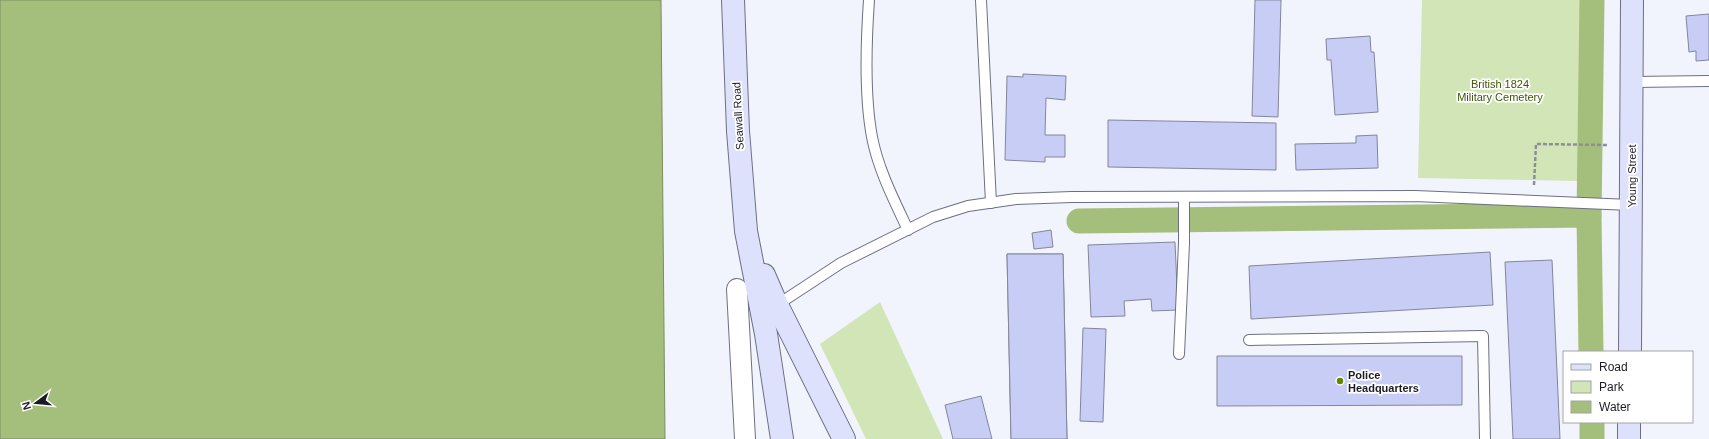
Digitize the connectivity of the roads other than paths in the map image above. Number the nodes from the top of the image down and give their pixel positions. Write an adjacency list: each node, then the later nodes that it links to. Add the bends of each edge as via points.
1 (733, 0): 11 (street, Seawall Road, via 738,131)
2 (869, 0): 10 (lane, via 866,81 872,137 886,184)
3 (981, 0): 8 (lane)
4 (1632, 0): 6 (street, Young Street)
5 (1709, 81): 6 (lane)
6 (1641, 82): 9 (street, Young Street)
7 (1184, 197): 8 (lane, via 1072,197 1016,199); 9 (lane, via 1415,196); 16 (lane)
8 (991, 203): 10 (lane, via 968,206 933,217)
9 (1631, 205): 15 (street, Young Street)
10 (908, 230): 13 (lane, via 841,263)
11 (746, 231): 13 (street, Seawall Road); 19 (street, Seawall Road, via 766,334)
12 (737, 289): 18 (street)
13 (777, 305): 20 (street, Seawall Road)
14 (1249, 340): 22 (lane, via 1483,336)
15 (1630, 351)
16 (1180, 354)
17 (1629, 423): 23 (street)
18 (745, 439)
19 (782, 439)
20 (844, 439)
21 (1477, 439): 22 (lane)
22 (1485, 439)
23 (1629, 439)

